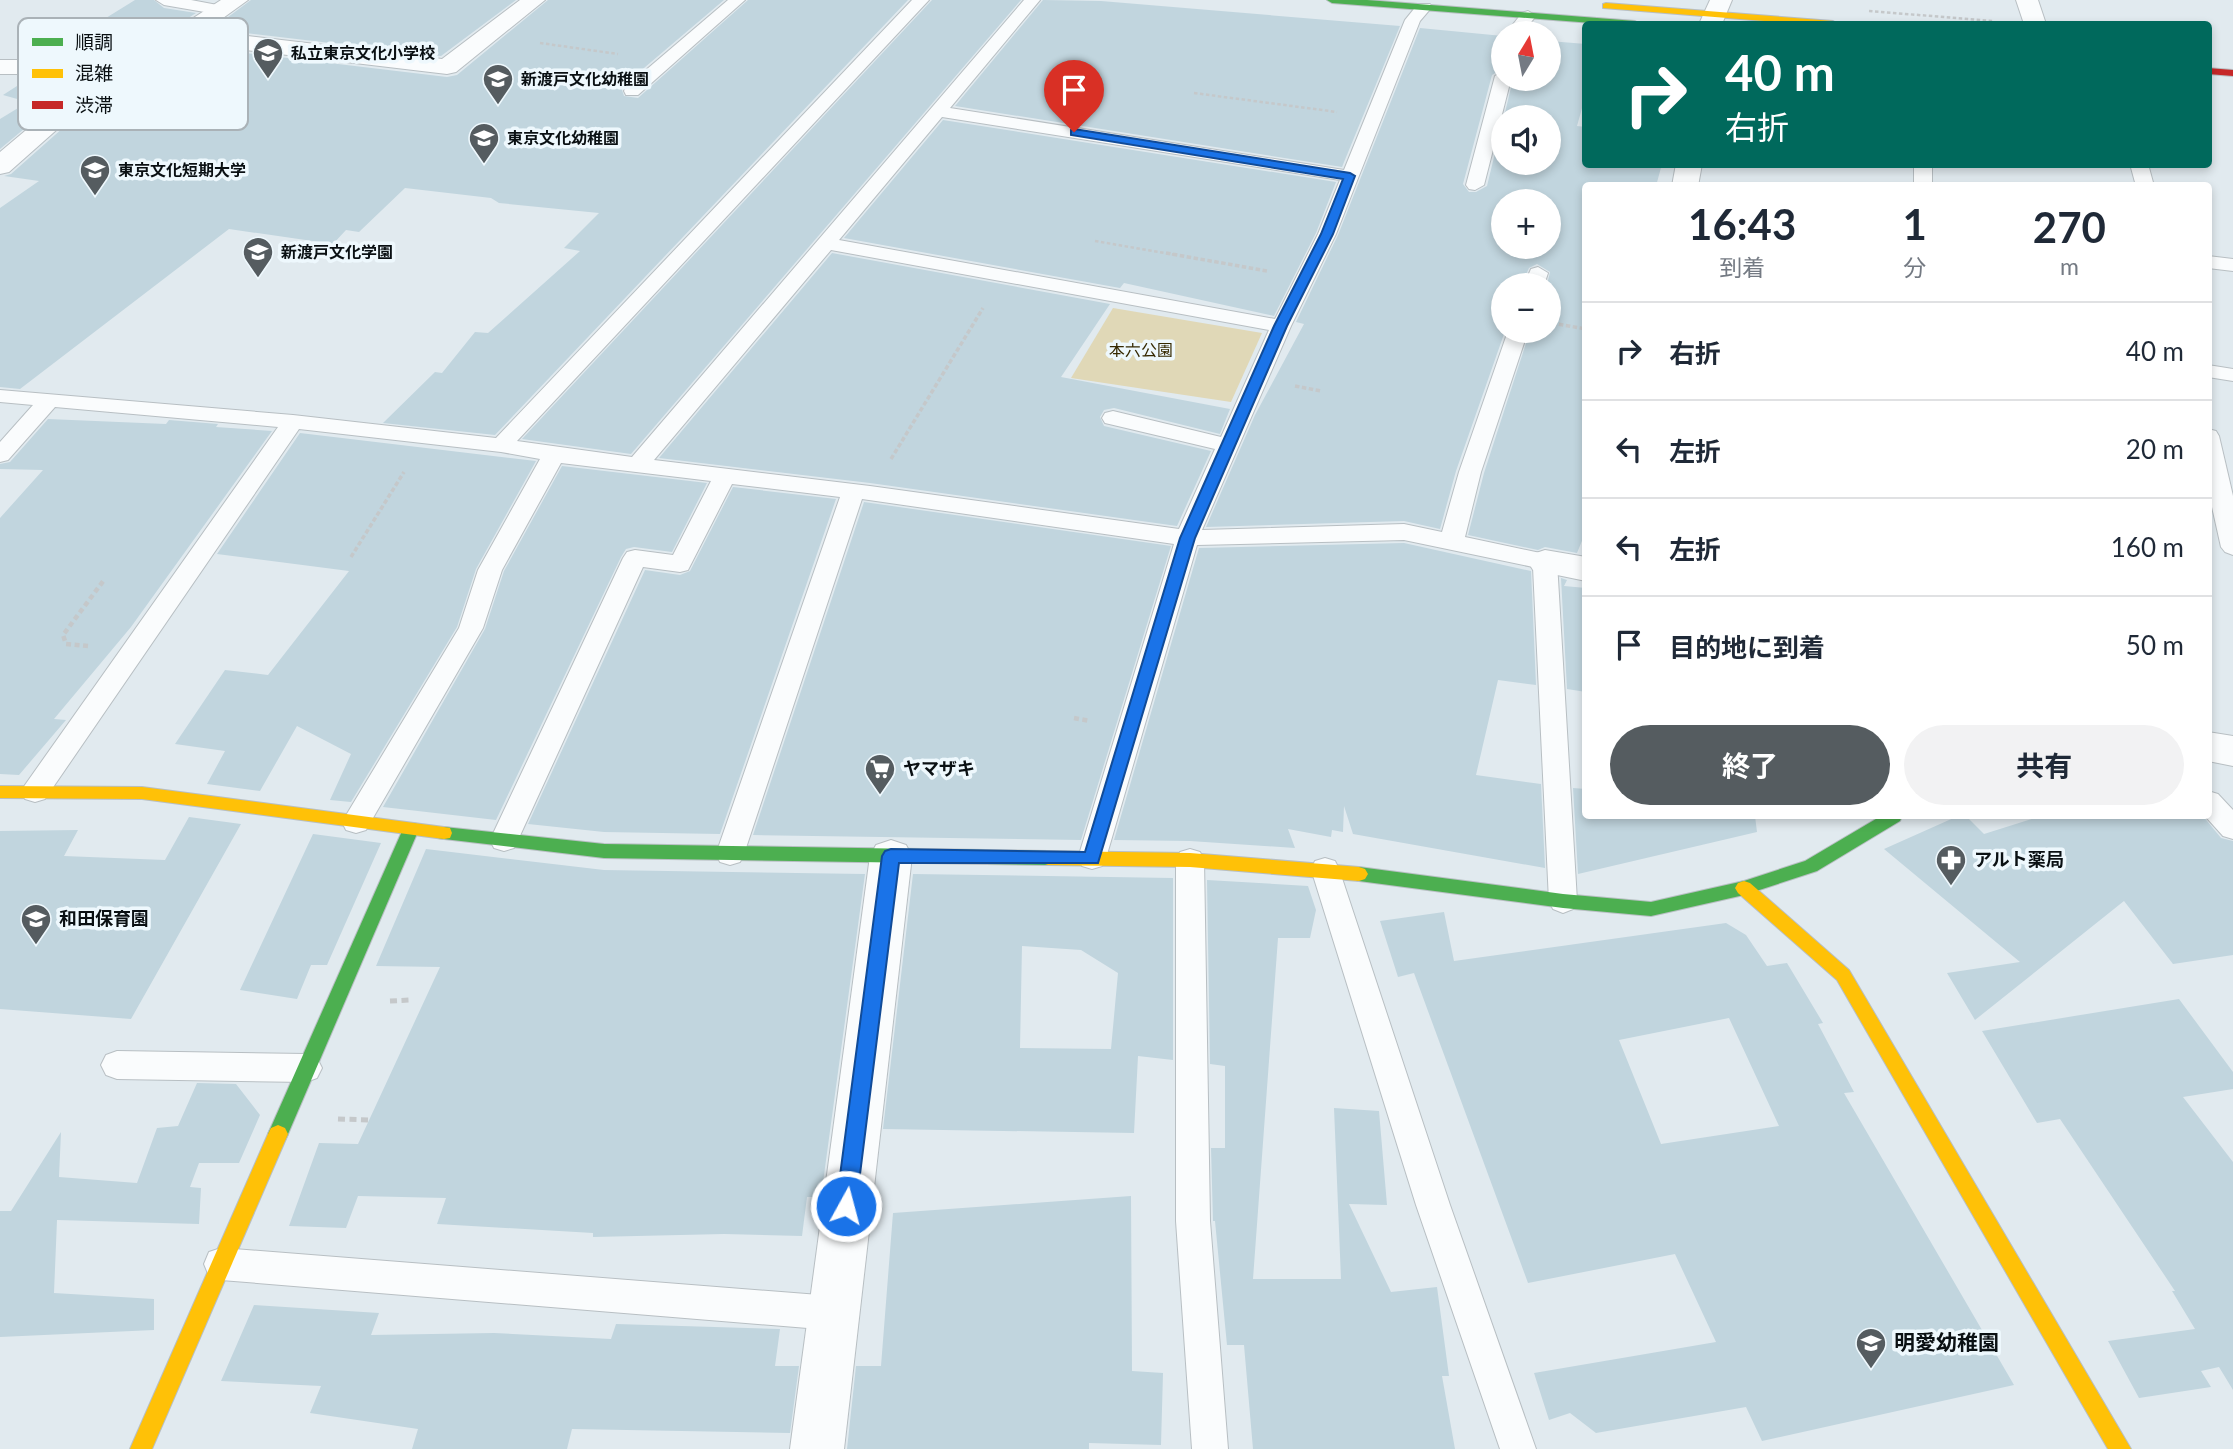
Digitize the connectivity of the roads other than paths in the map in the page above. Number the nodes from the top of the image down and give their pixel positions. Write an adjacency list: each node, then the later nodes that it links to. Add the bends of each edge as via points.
1 (164, 0): 9 (lane)
2 (534, 0): 16 (street, via 447,67)
3 (737, 0): 21 (lane)
4 (921, 0): 40 (lane)
5 (1032, 0): 23 (lane)
6 (1332, 0): 8 (street)
7 (2027, 0): 15 (street)
8 (1413, 4): 10 (street); 26 (lane, via 1413,20)
9 (229, 5): 12 (street)
10 (1531, 8): 11 (street); 13 (street)
11 (1716, 13): 14 (street)
12 (210, 18)
13 (1616, 21)
14 (1801, 21)
15 (2034, 21)
16 (248, 44)
17 (0, 67): 18 (street)
18 (18, 67)
19 (2212, 71): 20 (street)
20 (2233, 73)
21 (632, 91)
22 (1499, 91): 27 (lane)
23 (937, 111): 26 (lane); 28 (lane)
24 (41, 130): 25 (street)
25 (0, 166)
26 (1350, 176): 31 (lane)
27 (1475, 185)
28 (826, 243): 31 (lane); 44 (lane)
29 (2212, 262): 30 (lane)
30 (2233, 265)
31 (1281, 326): 39 (lane)
32 (1514, 343): 48 (lane)
33 (2212, 372): 34 (lane)
34 (2233, 375)
35 (0, 397): 36 (lane)
36 (51, 400): 38 (lane); 42 (lane)
37 (1113, 418): 39 (lane)
38 (293, 422): 40 (lane); 55 (lane)
39 (1228, 444): 47 (lane)
40 (501, 445): 43 (lane)
41 (2212, 454): 49 (lane)
42 (0, 455)
43 (554, 455): 44 (lane); 58 (lane, via 490,570 471,628)
44 (638, 465): 45 (lane)
45 (725, 475): 46 (lane); 61 (lane, via 680,564 635,558)
46 (862, 492): 47 (lane); 62 (lane)
47 (1188, 538): 48 (lane, via 1404,532); 64 (lane)
48 (1452, 540): 50 (lane)
49 (2233, 547)
50 (1545, 562): 51 (street); 68 (lane)
51 (1582, 568)
52 (2212, 747): 53 (street)
53 (2233, 751)
54 (0, 792): 55 (street)
55 (35, 792): 58 (street, via 142,793)
56 (2212, 805): 59 (lane)
57 (1889, 819): 67 (street, via 1811,866)
58 (356, 822): 60 (street)
59 (2233, 828)
60 (411, 829): 61 (street); 70 (street)
61 (504, 840): 62 (street, via 604,851)
62 (730, 854): 63 (street)
63 (891, 856): 64 (street); 72 (street)
64 (1092, 859): 65 (street)
65 (1191, 860): 66 (street); 75 (lane, via 1193,1221)
66 (1325, 869): 68 (street); 76 (lane, via 1433,1205)
67 (1744, 888): 68 (street, via 1651,909); 77 (street, via 1843,975)
68 (1563, 901)
69 (117, 1065): 70 (lane)
70 (306, 1068): 71 (street)
71 (221, 1264): 72 (lane); 73 (street)
72 (832, 1313): 74 (street)
73 (141, 1449)
74 (817, 1449)
75 (1210, 1449)
76 (1518, 1449)
77 (2120, 1449)

